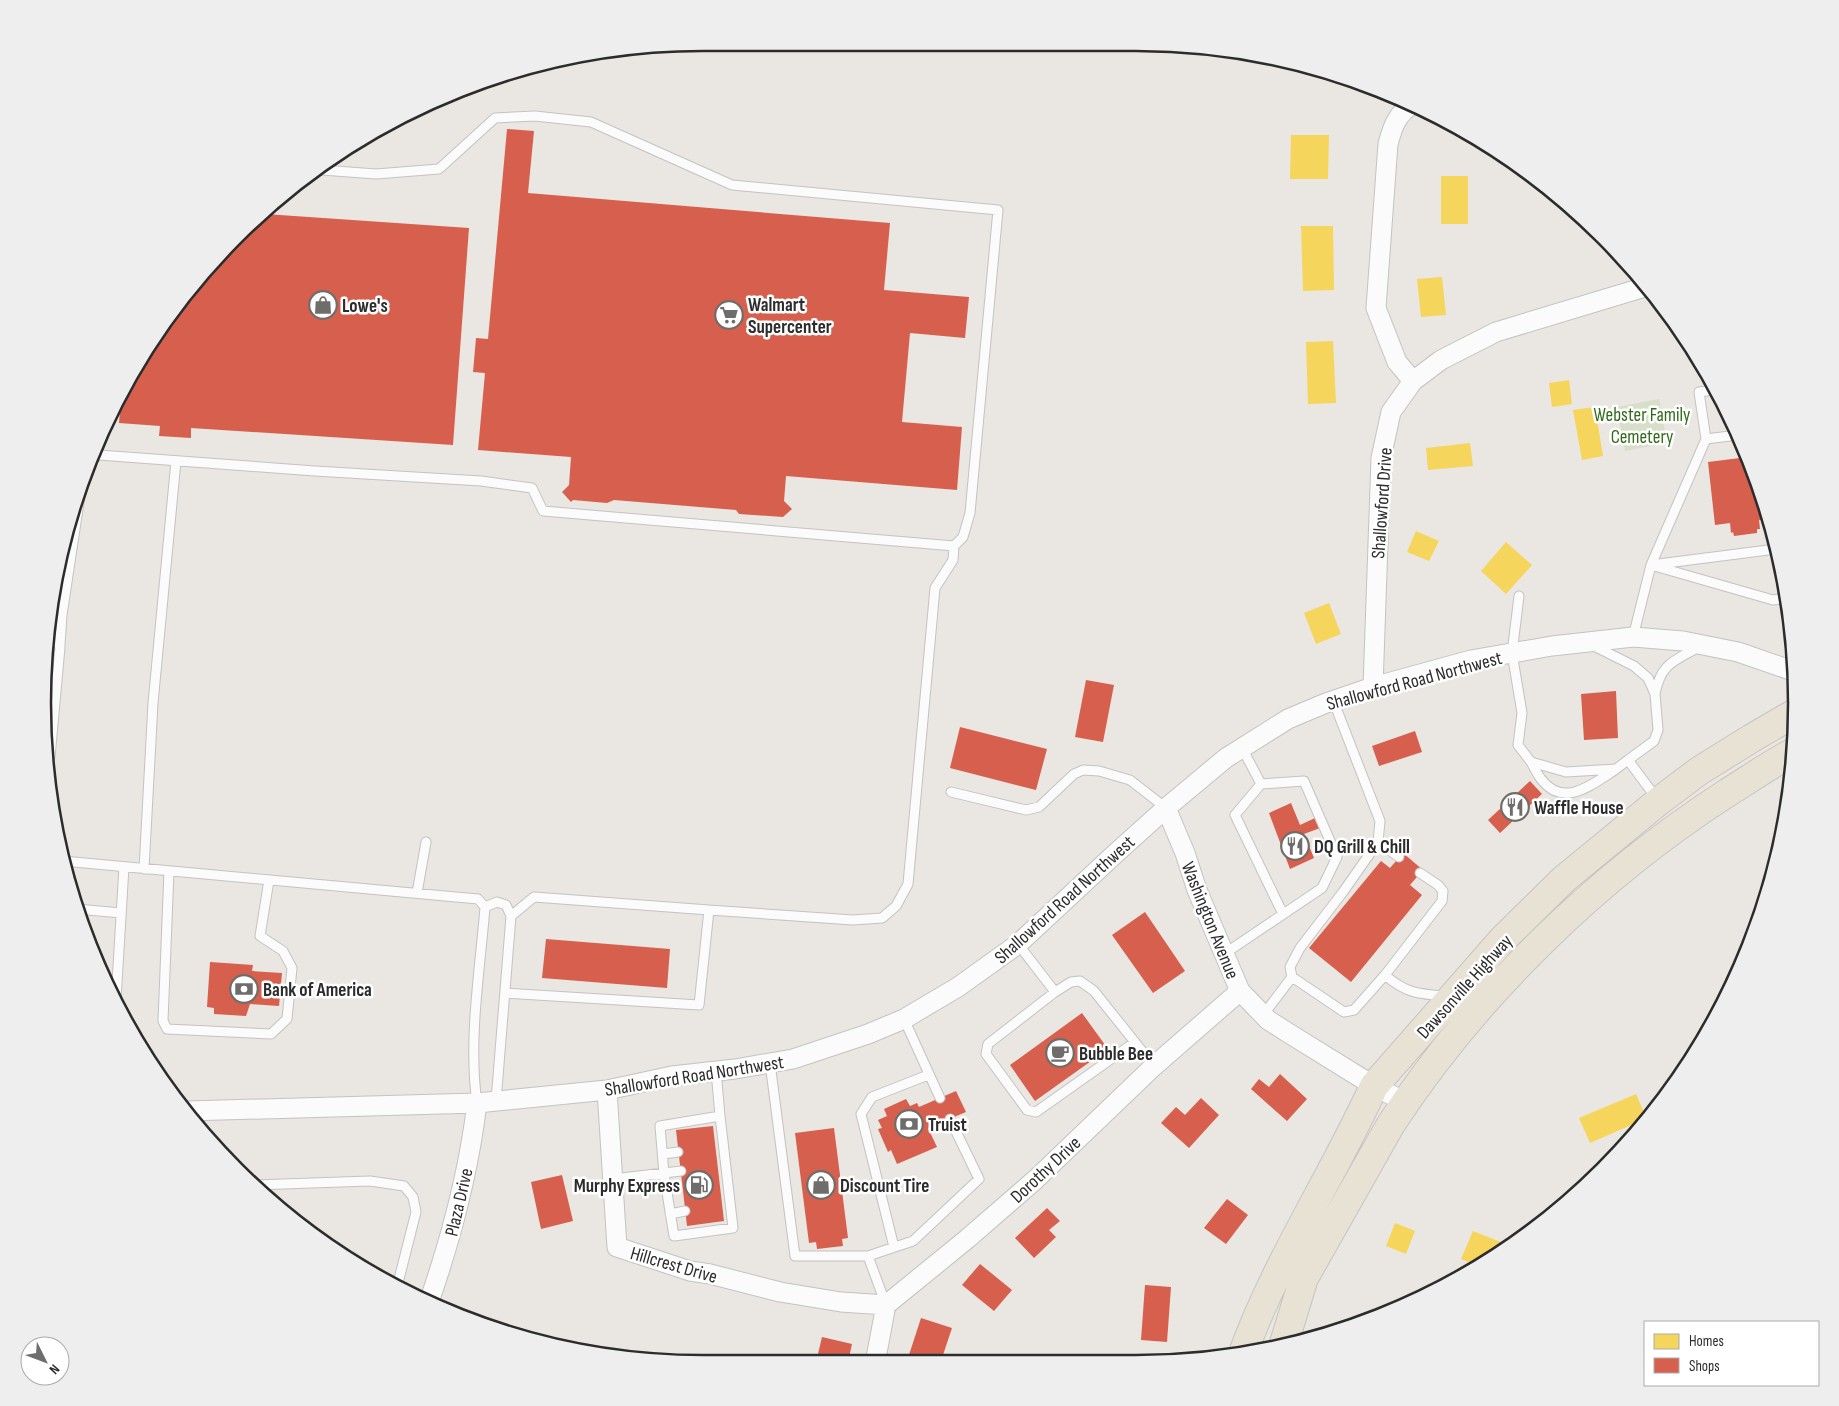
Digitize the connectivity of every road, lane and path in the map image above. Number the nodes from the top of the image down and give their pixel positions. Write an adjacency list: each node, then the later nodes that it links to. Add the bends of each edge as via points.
1 (1405, 110): 4 (street, via 1394,125 1388,144 1376,308 1397,362)
2 (328, 170): 11 (lane, via 376,174 438,169 495,118 535,116 591,122 732,185 998,210 970,513 963,537)
3 (1639, 289): 4 (street, Shallowford Drive, via 1496,332 1441,360)
4 (1413, 381): 24 (street, Shallowford Drive, via 1391,412 1381,458)
5 (1708, 391): 7 (lane, via 1699,392)
6 (1730, 436): 7 (lane)
7 (1706, 439): 13 (lane)
8 (101, 455): 9 (lane)
9 (176, 461): 11 (lane, via 481,481 532,488 543,511); 43 (lane, via 153,703)
10 (73, 533): 16 (lane)
11 (954, 546): 50 (lane, via 953,560 935,588 908,884 896,906 882,918 853,920)
12 (1769, 550): 13 (lane)
13 (1651, 565): 15 (lane); 18 (lane)
14 (1518, 596): 22 (lane)
15 (1779, 599)
16 (58, 617): 21 (lane)
17 (55, 637): 21 (lane)
18 (1632, 638): 19 (street, Shallowford Road Northwest); 20 (street, Shallowford Road Northwest)
19 (1587, 642): 22 (street, Shallowford Road Northwest); 25 (lane, via 1634,666 1648,678)
20 (1703, 645): 23 (street, Shallowford Road Northwest, via 1738,652); 25 (lane, via 1667,665 1658,679)
21 (60, 647): 28 (lane)
22 (1512, 653): 24 (street, Shallowford Road Northwest, via 1471,660); 32 (lane, via 1522,713 1518,745)
23 (1786, 669)
24 (1373, 687): 26 (street, Shallowford Road Northwest)
25 (1655, 694): 31 (lane, via 1658,730 1654,741)
26 (1333, 700): 29 (street, Shallowford Road Northwest, via 1288,719); 39 (lane, via 1380,821)
27 (1787, 718): 36 (main road, Dawsonville Highway, via 1699,771)
28 (52, 731)
29 (1242, 748): 34 (lane); 37 (street, Shallowford Road Northwest)
30 (1785, 757): 74 (main road, Dawsonville Highway, via 1706,807 1646,850 1590,897 1525,957 1451,1042)
31 (1628, 760): 33 (lane); 36 (lane)
32 (1531, 762): 33 (lane, via 1566,772); 33 (lane, via 1542,780 1555,792 1564,793 1574,793 1587,787)
33 (1616, 768)
34 (1261, 784): 52 (lane, via 1236,815); 52 (lane, via 1304,781 1337,857 1322,888)
35 (951, 792): 37 (lane, via 1026,810 1039,808 1074,774 1083,770 1099,771 1130,780)
36 (1658, 801): 62 (main road, Dawsonville Highway, via 1564,879)
37 (1166, 808): 54 (street, Shallowford Road Northwest); 55 (street, Washington Avenue)
38 (426, 842): 47 (lane)
39 (1378, 842): 40 (lane); 57 (lane, via 1300,948 1290,966)
40 (1399, 857)
41 (71, 862): 42 (lane)
42 (124, 867): 43 (lane); 51 (lane)
43 (144, 869): 44 (lane)
44 (169, 871): 46 (lane); 46 (lane, via 163,1021 167,1029 271,1034 287,1019 292,968 283,951 260,936)
45 (1420, 873): 56 (lane, via 1443,891 1442,901)
46 (269, 880): 47 (lane)
47 (417, 893): 48 (lane, via 478,899)
48 (484, 907): 53 (lane, via 497,902 506,905); 75 (lane, via 474,1077)
49 (85, 910): 51 (lane)
50 (709, 910): 53 (lane, via 534,896); 61 (lane, via 698,1005)
51 (121, 913): 58 (lane)
52 (1283, 914): 55 (lane)
53 (511, 916): 61 (lane)
54 (1018, 944): 60 (lane); 64 (street, Shallowford Road Northwest, via 958,987)
55 (1224, 954): 59 (street, Washington Avenue)
56 (1385, 975): 57 (lane, via 1354,1010 1344,1012); 62 (lane, via 1395,984 1419,994)
57 (1292, 977): 63 (lane)
58 (117, 988)
59 (1240, 991): 63 (street, Washington Avenue); 67 (street, Dorothy Drive)
60 (1055, 992): 65 (lane, via 1071,982 1080,981 1094,991); 65 (lane, via 988,1044 986,1054 1027,1110 1036,1112)
61 (505, 993): 73 (lane)
62 (1453, 996): 70 (main road, Dawsonville Highway)
63 (1264, 1014): 70 (street, Washington Avenue, via 1268,1020)
64 (904, 1019): 66 (street, Shallowford Road Northwest, via 835,1046); 69 (lane)
65 (1135, 1042): 67 (lane)
66 (770, 1063): 68 (street, Shallowford Road Northwest); 88 (lane, via 795,1256)
67 (1154, 1066): 91 (street, Dorothy Drive, via 968,1240)
68 (716, 1071): 71 (street, Shallowford Road Northwest, via 672,1076); 77 (lane)
69 (928, 1075): 72 (lane); 87 (lane, via 872,1097 861,1114)
70 (1374, 1086): 74 (street, Washington Avenue); 93 (main road, Dawsonville Highway, via 1288,1253)
71 (607, 1090): 73 (street, Shallowford Road Northwest); 83 (street, Hillcrest Drive)
72 (940, 1098)
73 (496, 1101): 75 (street, Shallowford Road Northwest)
74 (1405, 1102): 92 (main road, Dawsonville Highway, via 1304,1278)
75 (477, 1103): 76 (street, Shallowford Road Northwest); 90 (street, Plaza Drive, via 457,1212)
76 (194, 1110)
77 (720, 1116): 80 (lane, via 660,1126); 86 (lane, via 721,1167 733,1228 674,1236)
78 (950, 1119): 87 (lane, via 979,1179 913,1241)
79 (678, 1152): 80 (lane)
80 (662, 1154): 82 (lane)
81 (681, 1172): 82 (lane)
82 (664, 1174): 83 (lane); 86 (lane)
83 (613, 1180): 91 (street, Hillcrest Drive, via 617,1248 690,1271 780,1292 841,1302)
84 (264, 1185): 89 (lane, via 370,1181 404,1186 413,1197 416,1212)
85 (685, 1211): 86 (lane)
86 (670, 1214)
87 (894, 1247): 88 (lane)
88 (868, 1256): 91 (lane)
89 (399, 1279)
90 (431, 1295)
91 (886, 1305): 94 (street)
92 (1286, 1337)
93 (1247, 1345)
94 (877, 1355)

